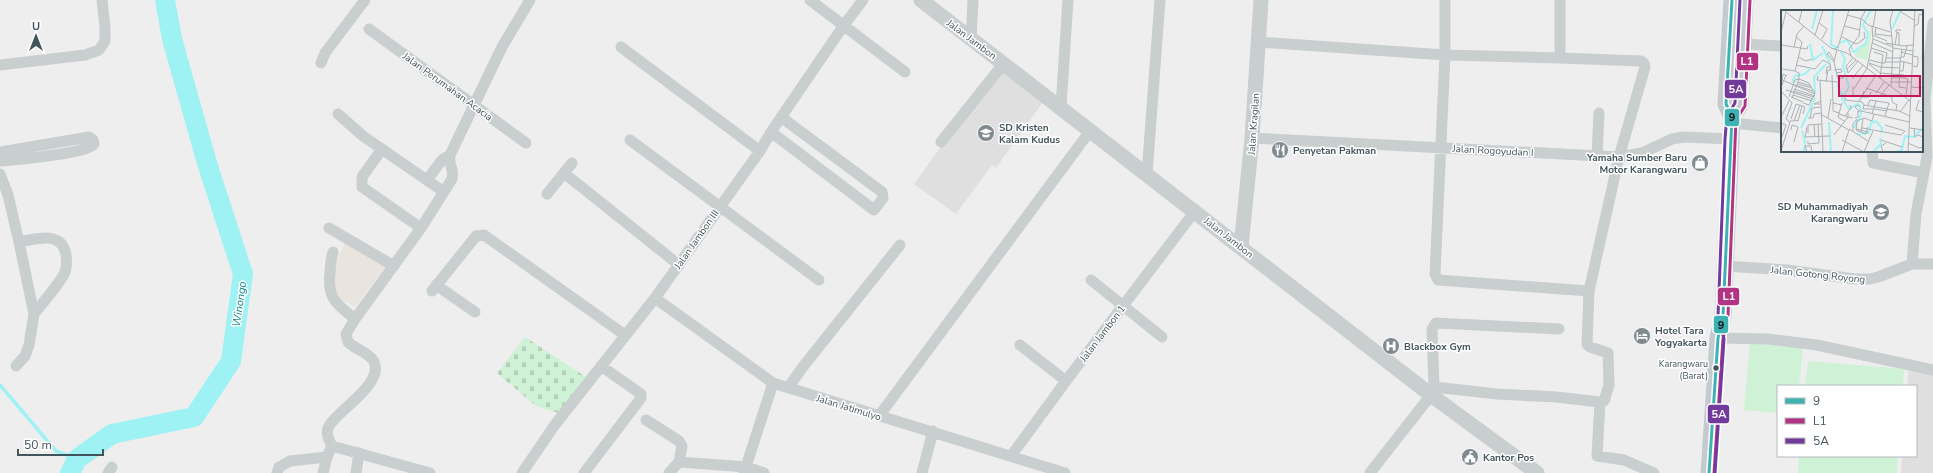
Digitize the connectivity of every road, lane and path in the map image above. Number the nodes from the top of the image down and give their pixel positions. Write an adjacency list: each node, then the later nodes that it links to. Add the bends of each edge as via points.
1 (102, 0): 27 (street, via 105,41 99,50 85,55)
2 (365, 0): 25 (street, via 325,53)
3 (530, 0): 29 (street, via 502,47)
4 (810, 0): 16 (street)
5 (863, 0): 16 (street, Jalan Jambon III)
6 (921, 0): 18 (main road, Jalan Jambon)
7 (973, 0): 18 (street)
8 (1068, 0): 30 (street)
9 (1160, 0): 58 (street)
10 (1261, 0): 19 (main road, Jalan Kragilan)
11 (1445, 0): 23 (street)
12 (1560, 0): 24 (street)
13 (1732, 0): 34 (main road, via 1726,104)
14 (1745, 0): 20 (main road)
15 (1933, 24): 52 (street, via 1925,99)
16 (844, 25): 28 (street); 33 (street, Jalan Jambon III)
17 (369, 28): 29 (street, Jalan Perumahan Acacia)
18 (971, 39): 26 (main road, Jalan Jambon)
19 (1259, 42): 23 (street); 38 (main road, Jalan Kragilan)
20 (1743, 44): 21 (street); 34 (main road, via 1740,104)
21 (1781, 46)
22 (621, 47): 46 (street)
23 (1446, 56): 24 (street); 43 (street)
24 (1560, 58): 51 (street, via 1644,63 1645,67)
25 (321, 63)
26 (1004, 63): 30 (main road, Jalan Jambon); 42 (street)
27 (0, 65)
28 (906, 72)
29 (474, 104): 41 (street, Jalan Perumahan Acacia); 49 (street)
30 (1061, 107): 37 (main road, Jalan Jambon)
31 (338, 114): 44 (street)
32 (1599, 114): 50 (street)
33 (781, 117): 36 (street, Jalan Jambon III); 36 (street, via 882,192 884,198 874,210)
34 (1731, 125): 35 (street, Jalan Rogoyudan I); 51 (street, Jalan Rogoyudan I, via 1672,139 1642,153); 74 (main road)
35 (1781, 128)
36 (771, 132): 46 (street, Jalan Jambon III)
37 (1090, 132): 58 (main road, Jalan Jambon); 96 (street)
38 (1252, 138): 43 (street, Jalan Rogoyudan I); 68 (main road, Jalan Kragilan)
39 (75, 140): 45 (street); 45 (street, via 89,137 94,142 92,148); 47 (street)
40 (630, 140): 62 (street)
41 (526, 142)
42 (941, 142)
43 (1440, 147): 50 (street, Jalan Rogoyudan I); 77 (street, via 1435,274 1438,280)
44 (382, 149): 59 (street); 65 (street, via 362,177 362,187)
45 (78, 151): 53 (street)
46 (760, 151): 62 (street, Jalan Jambon III)
47 (0, 152)
48 (1872, 152): 56 (street, via 1873,163)
49 (450, 155): 59 (street, via 442,160); 60 (street, via 449,162 453,174)
50 (1597, 156): 51 (street, Jalan Rogoyudan I)
51 (1619, 156): 77 (street)
52 (1930, 158): 56 (street)
53 (0, 162)
54 (572, 163): 55 (street)
55 (564, 173): 61 (street); 70 (street)
56 (1924, 173): 71 (street, via 1916,214)
57 (0, 174): 66 (street, via 8,195)
58 (1147, 174): 63 (main road, Jalan Jambon)
59 (426, 180): 60 (street)
60 (444, 192): 65 (street)
61 (546, 194)
62 (719, 207): 70 (street, Jalan Jambon III); 75 (street)
63 (1195, 211): 68 (main road, Jalan Jambon); 79 (street, Jalan Jambon 1)
64 (328, 228): 73 (street)
65 (421, 228): 73 (street)
66 (19, 242): 81 (street); 81 (street, via 50,238 62,244 65,251 67,262 64,276)
67 (900, 245): 93 (street)
68 (1241, 247): 94 (main road, Jalan Jambon)
69 (333, 252): 82 (street, via 330,293 338,305)
70 (679, 264): 78 (street, Jalan Jambon III)
71 (1912, 264): 72 (street, Jalan Gotong Royong); 74 (street, Jalan Gotong Royong, via 1878,277 1863,279)
72 (1933, 264)
73 (394, 266): 82 (street)
74 (1724, 266): 86 (main road)
75 (819, 280)
76 (1091, 280): 79 (street)
77 (1589, 290): 95 (street, via 1587,344 1608,353 1609,362 1609,385 1604,401)
78 (655, 298): 84 (street, Jalan Jambon III); 92 (street, Jalan Jatimulyo)
79 (1123, 305): 85 (street); 91 (street, Jalan Jambon 1)
80 (475, 312): 84 (street, via 434,288 476,236 484,235)
81 (34, 314): 88 (street, via 29,345 25,356)
82 (355, 319): 99 (street, via 346,334 348,342 373,360 375,375 329,426 327,437)
83 (1559, 329): 94 (street, via 1436,323 1432,329)
84 (625, 335): 89 (street, Jalan Jambon III)
85 (1162, 337)
86 (1723, 339): 90 (street, via 1768,339 1817,345); 118 (main road); 119 (main road)
87 (1020, 345): 91 (street)
88 (16, 366)
89 (601, 366): 109 (street, Jalan Jambon III, via 554,426); 110 (street, via 641,394 641,398)
90 (1933, 370)
91 (1066, 381): 101 (street, Jalan Jambon 1)
92 (773, 383): 93 (street, Jalan Jatimulyo); 104 (street)
93 (788, 388): 96 (street, Jalan Jatimulyo)
94 (1432, 391): 95 (street, via 1556,397); 115 (street); 116 (main road, Jalan Jambon)
95 (1600, 402): 117 (street, via 1597,456 1624,460)
96 (879, 416): 98 (street, Jalan Jatimulyo)
97 (646, 420): 103 (street, via 679,441 682,449)
98 (933, 431): 101 (street, Jalan Jatimulyo); 113 (street)
99 (332, 446): 100 (street); 102 (street)
100 (359, 453): 107 (street); 108 (street)
101 (1011, 456): 114 (street, Jalan Jatimulyo)
102 (327, 457): 105 (street, via 290,461 279,467); 106 (street)
103 (679, 462): 104 (street); 111 (street)
104 (746, 470): 112 (street)
105 (276, 473)
106 (323, 473)
107 (356, 473)
108 (430, 473)
109 (522, 473)
110 (584, 473)
111 (669, 473)
112 (764, 473)
113 (922, 473)
114 (1065, 473)
115 (1370, 473)
116 (1537, 473)
117 (1654, 473)
118 (1709, 473)
119 (1720, 473)

